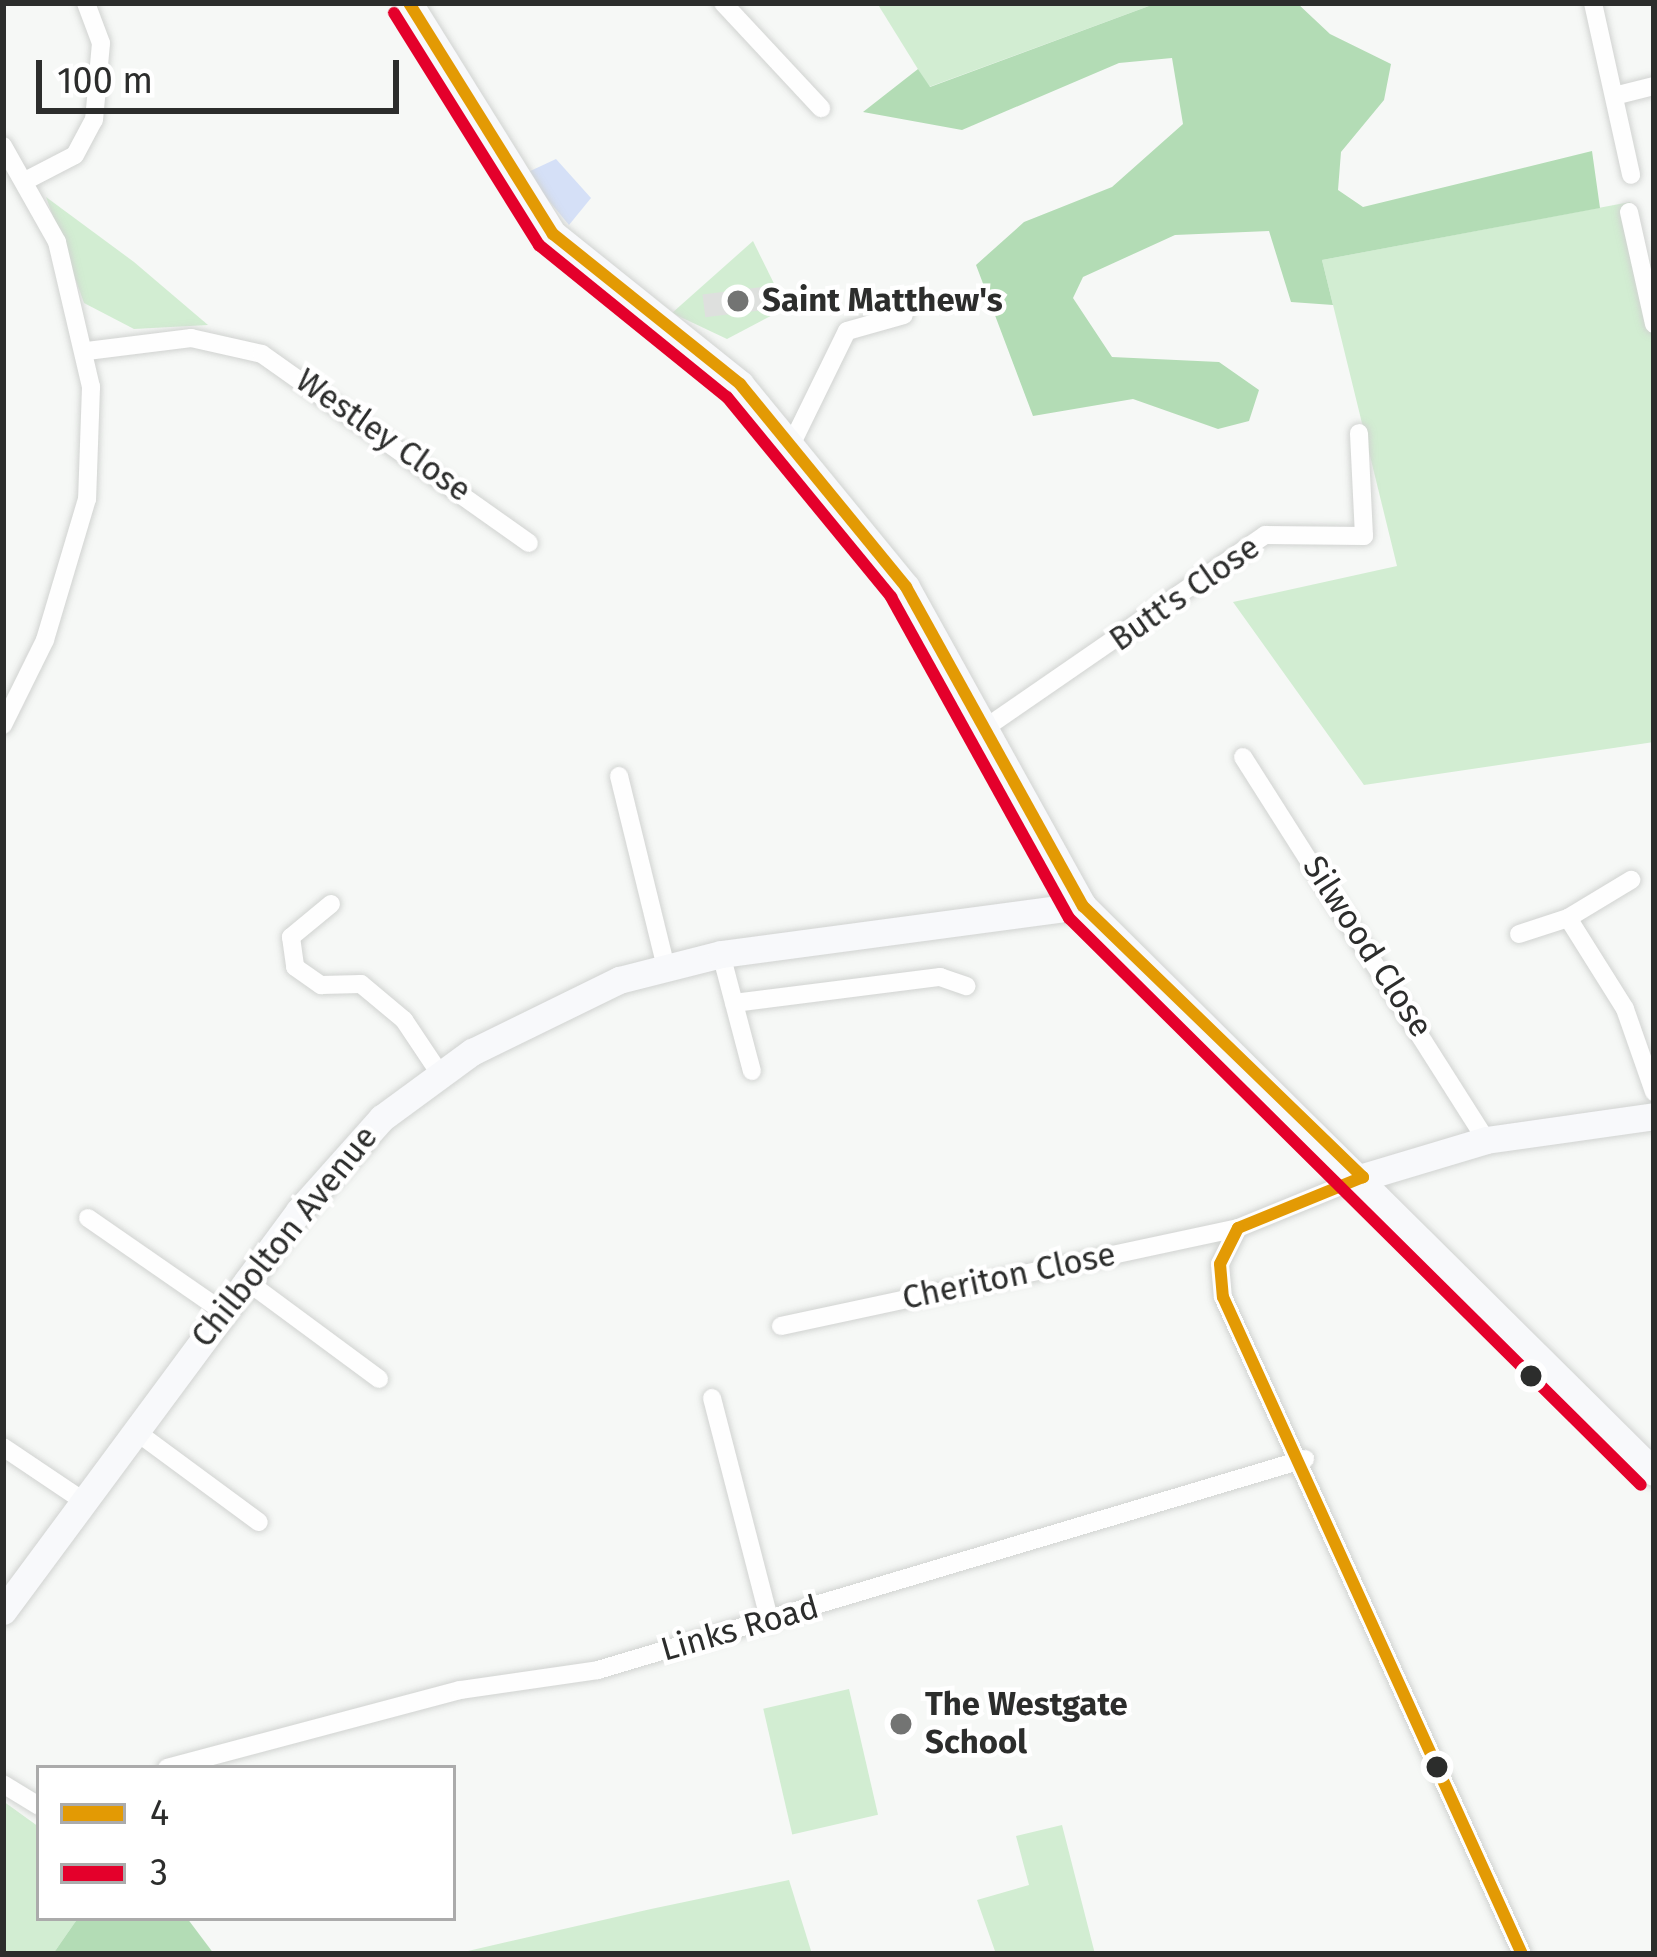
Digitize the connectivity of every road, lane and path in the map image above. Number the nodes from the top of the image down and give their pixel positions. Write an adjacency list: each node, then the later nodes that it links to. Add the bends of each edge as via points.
1 (86, 3): 10 (street, via 101,43 94,120 75,155)
2 (410, 3): 16 (main road, via 553,234)
3 (723, 3): 7 (street)
4 (1593, 3): 6 (street)
5 (1654, 86): 6 (street)
6 (1614, 96): 9 (street)
7 (820, 108)
8 (3, 146): 10 (street)
9 (1631, 175)
10 (25, 181): 14 (street, via 57,242)
11 (1629, 212): 13 (street)
12 (904, 315): 16 (street, via 847,331)
13 (1654, 324)
14 (87, 351): 17 (street, Westley Close, via 191,338 262,354); 19 (street, via 87,499 45,640)
15 (1359, 433): 18 (street, Butt's Close, via 1364,536 1265,535)
16 (794, 439): 18 (main road, via 906,586)
17 (529, 543)
18 (991, 724): 24 (main road)
19 (3, 725)
20 (1243, 757): 35 (street, Silwood Close)
21 (620, 776): 28 (street)
22 (1631, 880): 25 (street)
23 (331, 904): 32 (street, via 291,937 295,967 321,985 361,984 404,1020)
24 (1083, 906): 27 (main road, Chilbolton Avenue); 36 (main road)
25 (1568, 918): 26 (street); 33 (street, via 1625,1009)
26 (1519, 934)
27 (721, 954): 28 (main road, Chilbolton Avenue); 30 (street)
28 (667, 968): 32 (main road, Chilbolton Avenue, via 537,1016)
29 (966, 986): 30 (street, via 940,977)
30 (734, 1003): 31 (street)
31 (752, 1071)
32 (440, 1074): 39 (main road, Chilbolton Avenue, via 382,1118)
33 (1654, 1092)
34 (1654, 1116): 35 (main road)
35 (1486, 1140): 36 (main road)
36 (1364, 1177): 38 (street, Cheriton Close); 47 (main road)
37 (88, 1218): 40 (street)
38 (1238, 1228): 41 (street, Cheriton Close); 46 (street, via 1220,1264 1223,1297)
39 (244, 1279): 40 (main road, Chilbolton Avenue); 42 (street)
40 (221, 1310): 44 (main road, Chilbolton Avenue)
41 (781, 1326)
42 (379, 1379)
43 (712, 1398): 51 (street)
44 (134, 1430): 48 (main road, Chilbolton Avenue); 49 (street)
45 (3, 1447): 48 (street)
46 (1305, 1459): 51 (street, Links Road); 55 (street)
47 (1654, 1472)
48 (82, 1501): 50 (main road, Chilbolton Avenue)
49 (259, 1522)
50 (3, 1611)
51 (770, 1622): 52 (street, Links Road)
52 (179, 1765)
53 (3, 1784): 54 (street)
54 (36, 1804)
55 (1522, 1954)

